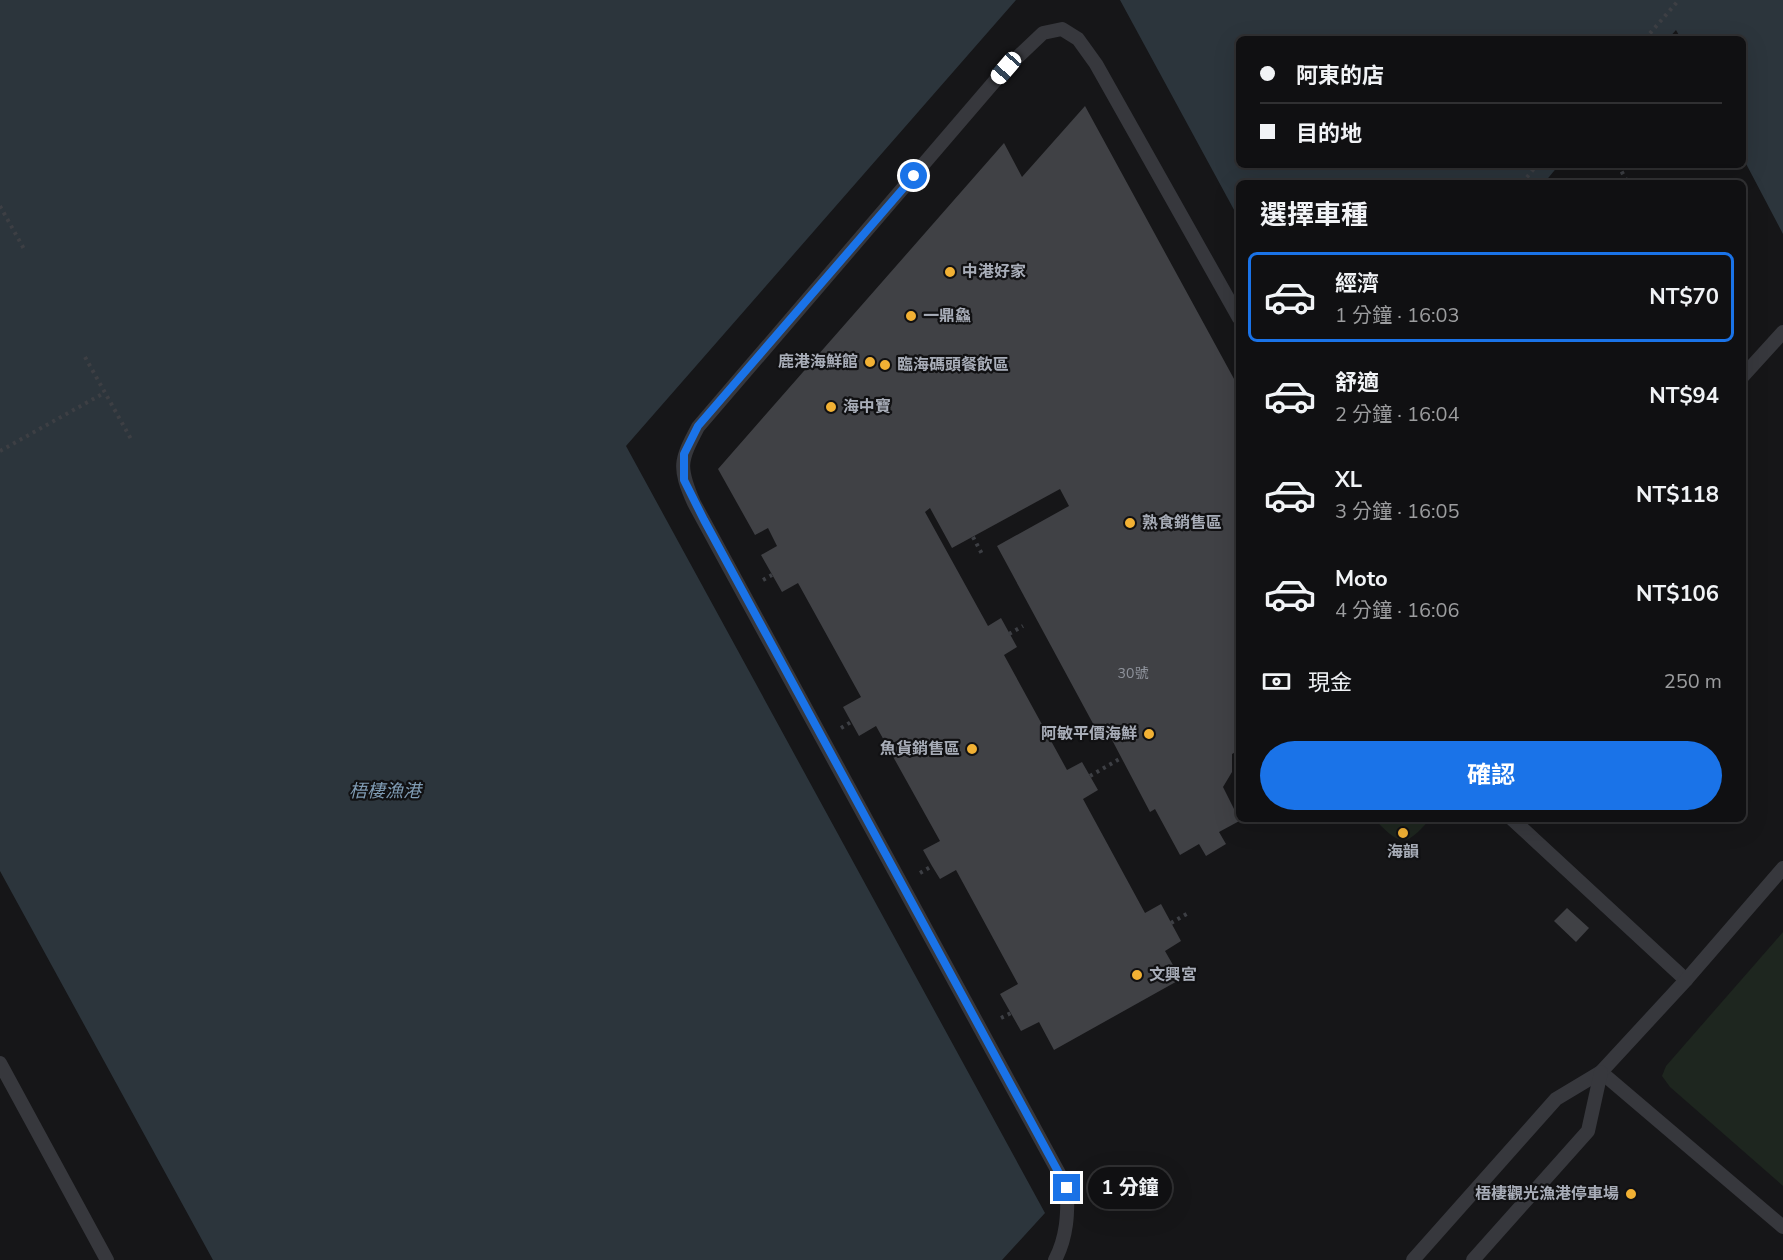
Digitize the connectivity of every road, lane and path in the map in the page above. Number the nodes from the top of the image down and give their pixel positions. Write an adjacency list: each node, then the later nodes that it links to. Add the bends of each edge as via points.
1 (1678, 1): 2 (path)
2 (1648, 36)
3 (1534, 168): 4 (path)
4 (1524, 180)
5 (0, 206): 6 (path)
6 (2, 212): 7 (path)
7 (24, 249)
8 (1236, 313): 30 (lane, via 1096,64 1078,39 1062,29 1043,33 998,77 698,426 684,454 684,480 694,503 1067,1188 1068,1220)
9 (1783, 332): 11 (lane)
10 (86, 357): 12 (path)
11 (1746, 373)
12 (104, 393): 13 (path); 14 (path)
13 (131, 439)
14 (0, 451)
15 (973, 537): 16 (path)
16 (982, 554)
17 (1023, 626): 18 (path)
18 (1009, 634)
19 (1122, 758): 20 (path)
20 (1090, 776)
21 (1515, 822): 25 (lane)
22 (1783, 868): 25 (lane)
23 (1190, 912): 24 (path)
24 (1171, 923)
25 (1686, 980): 27 (lane)
26 (0, 1063): 29 (lane)
27 (1601, 1072): 28 (lane); 31 (lane, via 1556,1099); 32 (lane, via 1588,1131)
28 (1783, 1227)
29 (107, 1260)
30 (1055, 1260)
31 (1413, 1260)
32 (1473, 1260)

